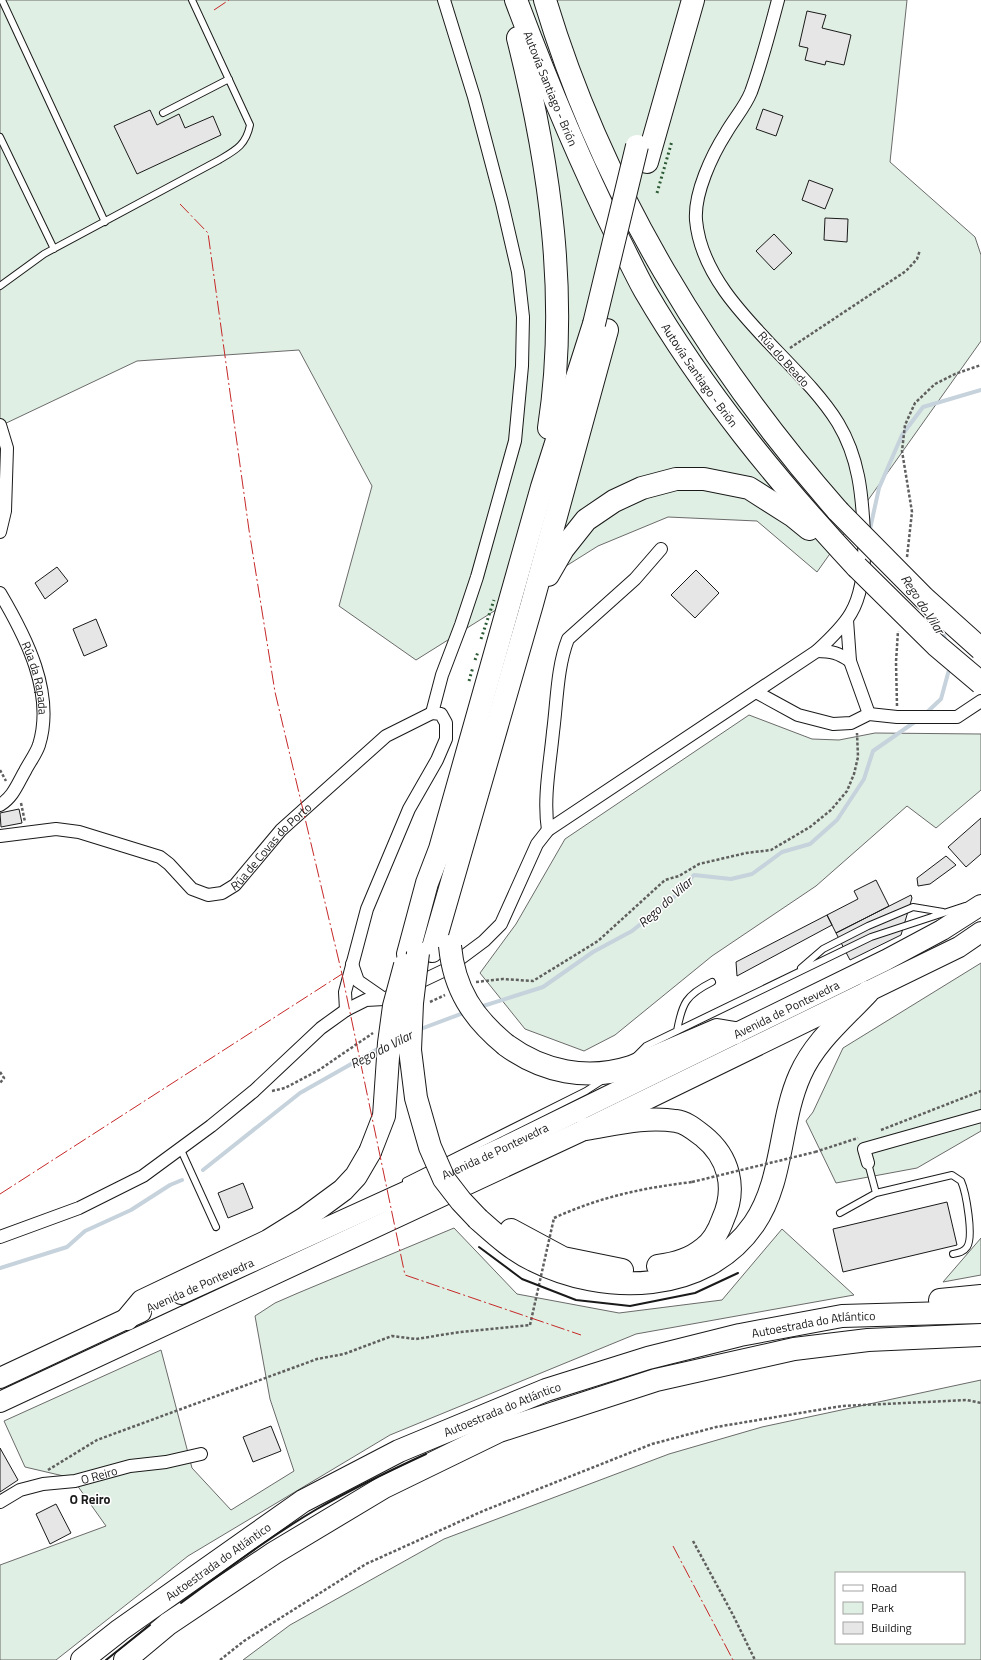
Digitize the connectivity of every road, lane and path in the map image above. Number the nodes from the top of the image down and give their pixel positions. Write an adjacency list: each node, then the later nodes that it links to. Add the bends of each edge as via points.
1 (2, 0): 14 (lane)
2 (192, 0): 10 (lane)
3 (444, 0): 37 (street, via 474,96 502,203 518,272 523,324 515,441 477,577 442,675)
4 (511, 0): 22 (highway, via 545,165 556,253 559,308 555,388)
5 (516, 0): 24 (highway, Autovía Santiago - Brión, via 545,78 586,174 645,290 705,383 744,436)
6 (545, 0): 31 (highway, Autovía Santiago - Brión, bridge, via 592,130 645,238 681,301 761,419 838,511 924,598)
7 (679, 0): 13 (highway)
8 (693, 0): 13 (highway)
9 (778, 0): 19 (street, Rúa do Beado, via 750,93 725,134 704,178 696,219 708,264 729,294)
10 (228, 79): 11 (lane); 14 (lane, via 250,125 248,136 239,147)
11 (163, 113)
12 (0, 137): 15 (lane)
13 (642, 154): 18 (highway, bridge)
14 (105, 222): 15 (lane)
15 (54, 249): 17 (lane)
16 (920, 250): 19 (path, via 917,259 906,271)
17 (0, 286)
18 (600, 327): 22 (highway); 28 (highway)
19 (780, 355): 29 (street, Rúa do Beado, via 822,401 837,423 854,457 858,472 865,544 856,603)
20 (981, 365): 26 (path, via 935,384 916,403 905,425 902,451 912,512)
21 (0, 425): 23 (street, via 7,448 5,511)
22 (542, 486): 49 (highway, via 440,849 425,890)
23 (0, 532)
24 (833, 545): 28 (highway, via 749,488 704,479 676,479 635,491 614,501 586,520 563,549); 34 (highway, Autovía Santiago - Brión, bridge, via 936,644)
25 (661, 548): 42 (street, via 634,579 568,639 557,697 545,810)
26 (905, 562)
27 (0, 593): 40 (street, Rúa da Rapada, via 20,627 39,680 44,711 38,746)
28 (532, 604): 49 (highway, via 457,866)
29 (847, 620): 32 (street, Rúa do Beado); 33 (street)
30 (898, 629): 38 (path)
31 (981, 649)
32 (817, 651): 33 (street, via 840,654); 35 (street, Rúa do Beado)
33 (850, 661): 39 (street)
34 (981, 683)
35 (756, 692): 39 (street, via 798,715 826,724 841,724); 42 (street, Rúa do Beado)
36 (981, 701): 38 (street, via 957,717)
37 (432, 712): 43 (street, Rúa de Covas do Porto, via 386,736 281,830 235,885 222,893 208,895 192,889 160,858 79,832 56,829); 50 (street, via 441,714 446,723 446,739 409,809 380,877 367,909)
38 (897, 716): 39 (street)
39 (864, 717): 53 (path, via 857,733 858,757 847,790 831,810 810,827 771,850 699,864 679,876 664,880 598,941 534,981 503,979 478,981)
40 (14, 793): 41 (street, Rúa da Rapada); 43 (path, via 20,801)
41 (0, 805)
42 (548, 830): 56 (street, Rúa do Beado, via 537,844 501,924 495,931 445,970)
43 (28, 832): 44 (street, Rúa de Covas do Porto)
44 (0, 836)
45 (981, 901): 47 (lane)
46 (981, 905): 61 (highway, Avenida de Pontevedra, via 942,930 886,960)
47 (944, 912): 51 (lane, via 871,937); 51 (lane, via 913,907 823,949)
48 (981, 932): 54 (highway, Avenida de Pontevedra, via 959,947)
49 (427, 951): 62 (highway, bridge, via 452,963 465,998 476,1017 506,1046 531,1061 560,1070 588,1074); 77 (highway, via 422,1045 430,1105 456,1172); 82 (highway, bridge, via 393,1013 384,1116 370,1152 356,1176 343,1190)
50 (352, 963): 56 (street, via 358,981); 58 (street, via 345,992)
51 (795, 974): 60 (lane)
52 (712, 982): 60 (lane, via 688,996)
53 (472, 984)
54 (868, 992): 68 (highway, Avenida de Pontevedra); 77 (highway, via 820,1040 810,1054 794,1091 768,1197 755,1224 736,1247 701,1270 653,1283 617,1283 586,1279 560,1272 532,1260 505,1242)
55 (449, 993): 57 (path)
56 (384, 999): 58 (street, Rúa do Beado, via 366,1000)
57 (425, 1004)
58 (346, 1010): 65 (street, Rúa do Beado, via 321,1028)
59 (378, 1030): 65 (path, via 319,1070 285,1088 267,1092)
60 (677, 1031): 62 (lane, via 646,1046)
61 (735, 1033): 62 (highway, via 717,1030); 87 (highway, Avenida de Pontevedra, via 506,1146)
62 (617, 1071): 73 (lane, via 586,1090)
63 (0, 1072): 64 (path, via 4,1078)
64 (0, 1083)
65 (254, 1091): 71 (street, Rúa do Beado)
66 (981, 1091): 69 (path)
67 (981, 1116): 72 (street, via 864,1149)
68 (586, 1129): 77 (highway, via 640,1120 678,1121 693,1128 714,1144 731,1182 730,1201 718,1233 703,1249 678,1263 621,1270 562,1258); 90 (highway, Avenida de Pontevedra)
69 (876, 1131)
70 (863, 1136): 93 (path, bridge, via 815,1152 692,1182 618,1194 554,1218 530,1325 416,1339 392,1336 344,1354 317,1359 129,1427 98,1440)
71 (181, 1150): 79 (lane); 81 (street, Rúa do Beado, via 143,1176 79,1208)
72 (868, 1163): 76 (lane)
73 (403, 1182)
74 (396, 1186): 75 (lane)
75 (382, 1193)
76 (876, 1193): 78 (lane); 83 (lane, via 952,1175 956,1177 963,1186 970,1241 962,1252)
77 (483, 1214)
78 (840, 1214)
79 (216, 1227)
80 (294, 1234): 82 (lane)
81 (0, 1237)
82 (268, 1241): 87 (highway, via 142,1301)
83 (953, 1254)
84 (981, 1296): 86 (highway, via 908,1303)
85 (981, 1312): 86 (highway, Autoestrada do Atlántico)
86 (842, 1316): 96 (highway, Autoestrada do Atlántico, via 740,1335 648,1358 546,1390 399,1451 303,1501 120,1630)
87 (127, 1319): 89 (highway, Avenida de Pontevedra)
88 (981, 1335): 97 (highway, Autoestrada do Atlántico, via 868,1340 794,1349 656,1380 498,1431 384,1487 274,1553 168,1624)
89 (0, 1378)
90 (0, 1402)
91 (981, 1403): 98 (path, via 967,1400 842,1406 716,1427 652,1444 483,1511 366,1564 244,1641)
92 (201, 1454): 94 (street, O Reiro, via 166,1462 130,1466 75,1482 43,1484 20,1490)
93 (46, 1472)
94 (0, 1502)
95 (693, 1541): 99 (path)
96 (82, 1660)
97 (125, 1660)
98 (220, 1660)
99 (755, 1660)

